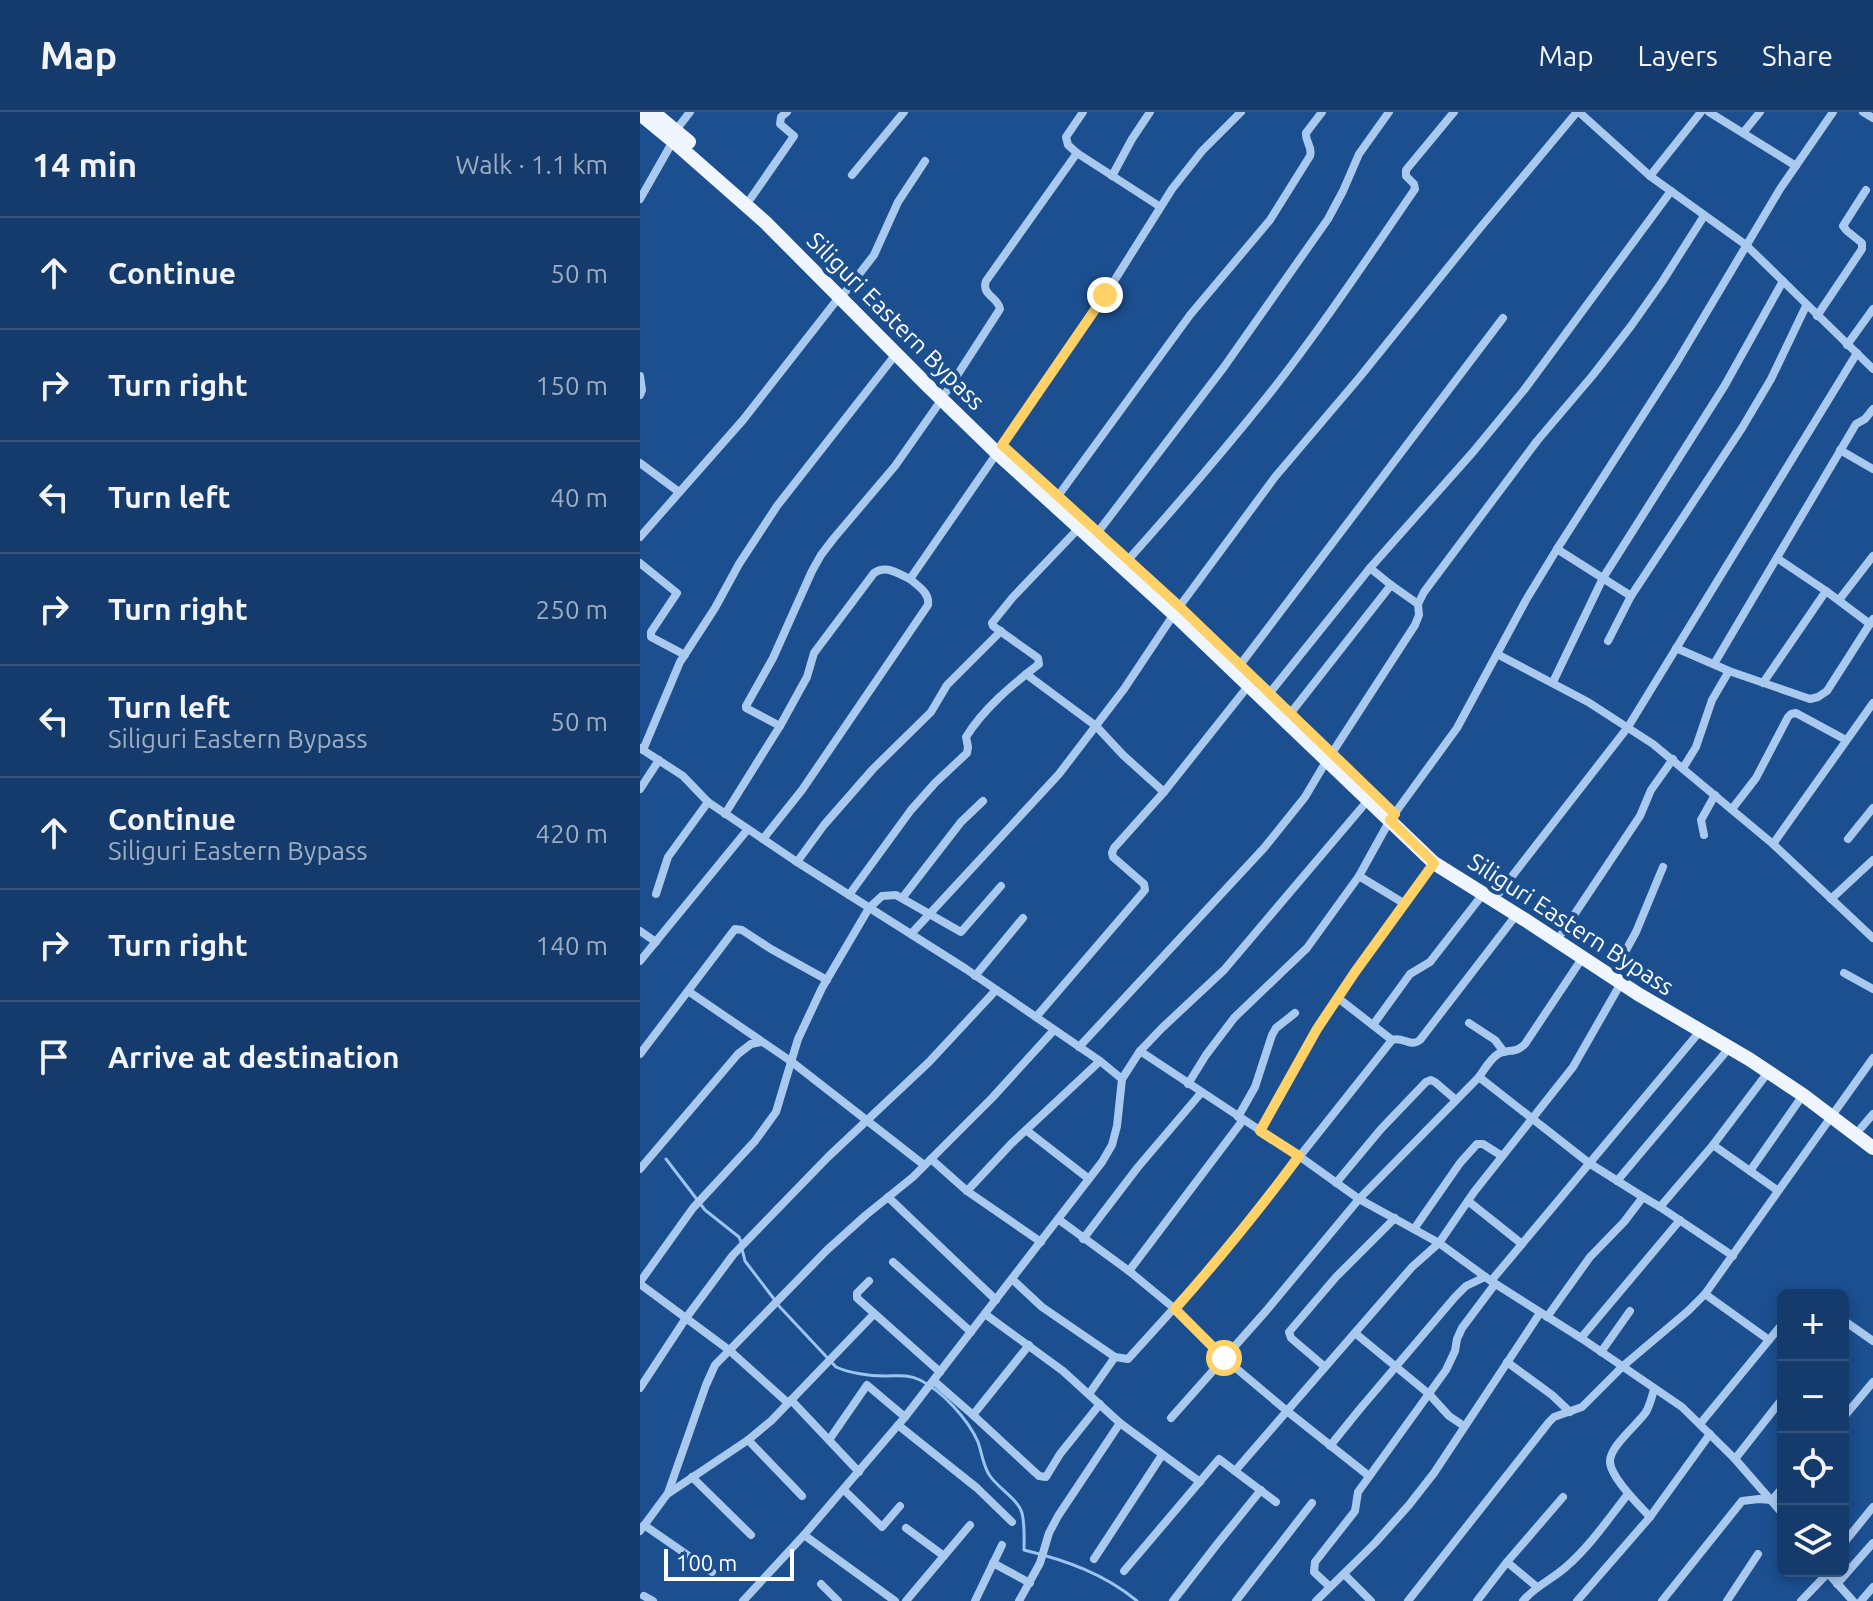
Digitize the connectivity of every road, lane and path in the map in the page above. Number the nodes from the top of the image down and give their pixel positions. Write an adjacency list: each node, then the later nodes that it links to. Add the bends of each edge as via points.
1 (653, 112): 20 (main road, Siliguri Eastern Bypass)
2 (690, 112): 20 (street)
3 (787, 112): 29 (street, via 780,124 794,136)
4 (1083, 112): 21 (street, via 1066,137)
5 (1150, 112): 25 (street)
6 (1241, 112): 31 (street)
7 (1322, 112): 53 (street, via 1306,133 1310,156 1283,202 1190,315)
8 (1389, 112): 55 (street, via 1359,154 1328,219)
9 (1454, 112): 60 (street, via 1406,170 1415,189 1276,386)
10 (1578, 112): 26 (street); 70 (street, via 1275,477)
11 (1701, 112): 26 (street)
12 (1709, 112): 19 (street)
13 (1760, 112): 19 (street)
14 (1833, 112): 23 (street)
15 (1863, 112): 18 (street)
16 (640, 114): 20 (main road, Siliguri Eastern Bypass)
17 (899, 114): 24 (street)
18 (1873, 118)
19 (1743, 133): 23 (street)
20 (674, 136): 29 (main road, Siliguri Eastern Bypass); 30 (street); 35 (main road, Siliguri Eastern Bypass)
21 (1077, 153): 25 (street); 46 (street, via 986,281 984,289 1000,309)
22 (925, 161): 35 (street, via 898,202 874,255)
23 (1796, 166): 33 (street)
24 (852, 175)
25 (1112, 176): 31 (street)
26 (1650, 176): 28 (street)
27 (1866, 190): 38 (street, via 1843,226 1862,249)
28 (1671, 191): 32 (street); 62 (street, via 1524,390)
29 (751, 198): 35 (main road, Siliguri Eastern Bypass, via 802,245)
30 (640, 199)
31 (1159, 206): 48 (street)
32 (1704, 216): 33 (street); 69 (street, via 1631,326 1537,441)
33 (1746, 245): 34 (street); 57 (street)
34 (1783, 281): 36 (street); 63 (street, via 1725,385)
35 (843, 294): 42 (main road, Siliguri Eastern Bypass); 46 (main road, Siliguri Eastern Bypass); 52 (street)
36 (1806, 306): 38 (street); 67 (street, via 1742,428)
37 (1873, 309): 40 (street)
38 (1817, 316): 40 (street)
39 (1503, 318): 78 (street)
40 (1847, 345): 41 (street)
41 (1857, 353): 43 (street); 74 (street)
42 (896, 354): 46 (main road, Siliguri Eastern Bypass); 76 (street, via 777,506)
43 (1873, 369)
44 (640, 376): 45 (street)
45 (640, 395)
46 (945, 395): 48 (main road, Siliguri Eastern Bypass); 87 (street, via 812,571 746,706)
47 (1873, 409): 49 (street)
48 (1000, 449): 53 (main road, Siliguri Eastern Bypass); 54 (main road, Siliguri Eastern Bypass); 64 (street)
49 (1840, 450): 51 (street); 59 (street)
50 (640, 463): 52 (street)
51 (1873, 469)
52 (679, 492): 56 (street)
53 (1058, 496): 55 (main road, Siliguri Eastern Bypass)
54 (1080, 527): 70 (main road, Siliguri Eastern Bypass); 72 (street, via 994,619 993,626)
55 (1098, 532): 60 (main road, Siliguri Eastern Bypass)
56 (640, 537)
57 (1557, 549): 63 (street); 75 (street)
58 (1873, 556): 68 (street)
59 (1777, 558): 66 (street); 77 (street)
60 (1128, 560): 70 (main road, Siliguri Eastern Bypass)
61 (640, 563): 76 (street, via 677,593 651,637)
62 (1370, 568): 65 (street); 84 (street)
63 (1603, 578): 67 (street); 81 (street)
64 (910, 579): 87 (street, via 887,569 874,573 814,653); 108 (street, via 927,594 928,605)
65 (1391, 585): 69 (street); 86 (street)
66 (1826, 591): 68 (street); 82 (street)
67 (1631, 596): 73 (street)
68 (1839, 600): 71 (street)
69 (1418, 604): 92 (street, via 1415,625)
70 (1177, 611): 78 (main road, Siliguri Eastern Bypass); 83 (main road, Siliguri Eastern Bypass); 88 (street)
71 (1871, 622): 82 (street, via 1818,697)
72 (1001, 631): 80 (street, via 1039,660); 112 (street, via 947,685 931,712 873,769)
73 (1608, 641)
74 (1676, 648): 77 (street); 89 (street)
75 (1497, 654): 81 (street); 105 (street, via 1457,728)
76 (685, 655): 91 (street)
77 (1714, 664): 79 (street)
78 (1240, 665): 84 (main road, Siliguri Eastern Bypass)
79 (1729, 671): 82 (street); 95 (street)
80 (1026, 674): 88 (street); 120 (street, via 968,734 967,753 917,802)
81 (1553, 682): 89 (street)
82 (1763, 683)
83 (1249, 685): 92 (main road, Siliguri Eastern Bypass); 97 (street)
84 (1269, 694): 86 (main road, Siliguri Eastern Bypass)
85 (1873, 703): 90 (street)
86 (1290, 714): 92 (main road, Siliguri Eastern Bypass)
87 (780, 726): 104 (street)
88 (1096, 726): 97 (street); 125 (street, via 1059,774)
89 (1628, 727): 93 (street); 117 (street)
90 (1846, 740): 103 (street, via 1791,714 1756,778); 110 (street)
91 (641, 749): 94 (street)
92 (1330, 756): 99 (main road, Siliguri Eastern Bypass); 105 (main road, Siliguri Eastern Bypass); 151 (street, via 1264,848)
93 (1673, 759): 95 (street); 129 (street)
94 (659, 760): 96 (street); 101 (street)
95 (1683, 768): 98 (street)
96 (640, 789)
97 (1164, 792): 144 (street, via 1112,851 1145,890)
98 (1715, 795): 103 (street); 107 (street, via 1701,820)
99 (1369, 799): 105 (main road, Siliguri Eastern Bypass); 153 (street, via 1224,970)
100 (983, 801): 121 (street)
101 (708, 802): 104 (street); 118 (street, via 668,857)
102 (1873, 808): 109 (street)
103 (1732, 809): 110 (street)
104 (725, 814): 106 (street)
105 (1392, 817): 113 (main road, Siliguri Eastern Bypass); 115 (street); 117 (main road, Siliguri Eastern Bypass, via 1438,855)
106 (748, 829): 108 (street); 132 (street)
107 (1704, 835)
108 (763, 839): 112 (street)
109 (1848, 839)
110 (1773, 844): 122 (street)
111 (1873, 860): 122 (street)
112 (797, 862): 120 (street)
113 (1434, 863): 119 (main road, Siliguri Eastern Bypass); 123 (street)
114 (1663, 867): 137 (street)
115 (1359, 876): 123 (street); 162 (street, via 1307,948 1234,1018)
116 (1001, 886): 125 (street, via 961,932)
117 (1499, 893): 129 (main road, Siliguri Eastern Bypass)
118 (656, 894)
119 (1483, 894): 126 (main road, Siliguri Eastern Bypass); 146 (street, via 1430,962 1410,974)
120 (849, 895): 124 (street)
121 (903, 897): 124 (street, via 882,896); 125 (street)
122 (1831, 899): 131 (street)
123 (1405, 904): 142 (street)
124 (869, 908): 130 (street); 138 (street)
125 (930, 914): 130 (street)
126 (1517, 914): 133 (main road, Siliguri Eastern Bypass); 149 (street, via 1420,1040)
127 (1023, 918): 136 (street)
128 (640, 931): 132 (street)
129 (1562, 933): 137 (main road, Siliguri Eastern Bypass)
130 (911, 934): 136 (street)
131 (1873, 938)
132 (656, 942): 134 (street)
133 (1583, 957): 137 (main road, Siliguri Eastern Bypass); 154 (street, via 1525,1044)
134 (640, 961)
135 (1844, 973): 139 (street)
136 (975, 976): 140 (street)
137 (1618, 977): 147 (main road, Siliguri Eastern Bypass); 166 (main road, Siliguri Eastern Bypass, via 1754,1053); 168 (street, via 1573,1067)
138 (827, 980): 141 (street, via 738,928); 158 (street)
139 (1873, 989)
140 (996, 990): 144 (street); 170 (street)
141 (688, 991): 150 (street); 155 (street)
142 (1338, 998): 146 (street); 172 (street)
143 (1295, 1013): 169 (street, via 1272,1035)
144 (1036, 1017): 148 (street)
145 (1469, 1023): 154 (street)
146 (1373, 1025): 149 (street)
147 (1701, 1029): 152 (main road, Siliguri Eastern Bypass); 179 (street)
148 (1054, 1030): 151 (street); 178 (street)
149 (1392, 1040): 176 (street)
150 (761, 1042): 158 (street); 180 (street, via 738,1054)
151 (1079, 1047): 157 (street)
152 (1731, 1047): 159 (main road, Siliguri Eastern Bypass); 183 (street)
153 (1140, 1051): 161 (street); 162 (street)
154 (1504, 1052): 160 (street)
155 (640, 1054)
156 (1873, 1058): 166 (street)
157 (1100, 1061): 161 (street); 171 (street)
158 (792, 1062): 170 (street); 206 (street, via 776,1112 694,1207)
159 (1769, 1071): 164 (main road, Siliguri Eastern Bypass); 174 (street)
160 (1479, 1077): 165 (street); 168 (street)
161 (1122, 1079): 182 (street, via 1112,1145)
162 (1188, 1084): 163 (street)
163 (1201, 1093): 169 (street); 196 (street)
164 (1803, 1095): 166 (main road, Siliguri Eastern Bypass); 181 (street)
165 (1456, 1100): 184 (street, via 1435,1082 1426,1082); 189 (street)
166 (1834, 1113): 173 (main road, Siliguri Eastern Bypass); 175 (main road, Siliguri Eastern Bypass); 185 (street)
167 (1873, 1114): 173 (street)
168 (1532, 1118): 177 (street); 179 (street)
169 (1240, 1119): 172 (street); 202 (street)
170 (866, 1120): 178 (street); 214 (street, via 741,1246)
171 (1026, 1130): 182 (street); 186 (street)
172 (1260, 1131): 176 (street)
173 (1867, 1132)
174 (1713, 1145): 181 (street); 191 (street)
175 (1873, 1148)
176 (1299, 1156): 184 (street); 209 (street)
177 (1502, 1156): 190 (street); 195 (street, via 1477,1144)
178 (927, 1162): 186 (street); 187 (street)
179 (1589, 1163): 183 (street); 199 (street)
180 (640, 1169)
181 (1750, 1171): 185 (street)
182 (1089, 1179): 193 (street)
183 (1617, 1181): 188 (street)
184 (1336, 1183): 189 (street)
185 (1777, 1190): 200 (street)
186 (967, 1191): 197 (street)
187 (888, 1197): 208 (street); 223 (street, via 827,1250)
188 (1643, 1197): 191 (street); 213 (street)
189 (1359, 1199): 192 (street); 226 (street)
190 (1468, 1201): 198 (street); 199 (street)
191 (1660, 1207): 194 (street)
192 (1395, 1218): 195 (street); 229 (street, via 1289,1332)
193 (1058, 1219): 196 (street); 197 (street)
194 (1680, 1220): 200 (street); 219 (street)
195 (1414, 1229): 198 (street)
196 (1083, 1239): 202 (street)
197 (1041, 1242): 203 (street)
198 (1439, 1243): 205 (street); 218 (street)
199 (1522, 1244): 205 (street)
200 (1733, 1256): 207 (street)
201 (893, 1262): 217 (street)
202 (1129, 1271): 209 (street)
203 (1012, 1279): 208 (street); 225 (street, via 1042,1307)
204 (869, 1281): 211 (street, via 856,1296)
205 (1491, 1281): 213 (street); 230 (street, via 1466,1286); 237 (street)
206 (640, 1283): 214 (street)
207 (1705, 1294): 220 (street); 228 (street)
208 (996, 1300): 212 (street)
209 (1175, 1309): 225 (street, via 1128,1359); 226 (street)
210 (1630, 1311): 224 (street)
211 (874, 1314): 231 (street); 238 (street)
212 (985, 1314): 217 (street); 222 (street)
213 (1543, 1315): 219 (street); 227 (street)
214 (686, 1318): 223 (street); 234 (street)
215 (1849, 1325): 221 (street)
216 (1777, 1330): 220 (street)
217 (971, 1332): 231 (street)
218 (1355, 1333): 229 (street); 230 (street)
219 (1581, 1338): 224 (street)
220 (1769, 1340): 248 (street)
221 (1873, 1341)
222 (1029, 1345): 236 (street); 244 (street)
223 (729, 1350): 238 (street); 264 (street, via 708,1378)
224 (1601, 1352): 228 (street)
225 (1115, 1357): 236 (street)
226 (1224, 1358): 241 (street); 246 (street)
227 (1507, 1362): 243 (street); 250 (street)
228 (1623, 1366): 235 (street); 243 (street, via 1582,1407)
229 (1325, 1367): 241 (street)
230 (1395, 1367): 237 (street); 254 (street)
231 (940, 1372): 232 (street)
232 (932, 1382): 244 (street); 245 (street)
233 (1873, 1382): 242 (street)
234 (640, 1388)
235 (1654, 1389): 248 (street); 265 (street, via 1646,1412 1610,1460)
236 (1089, 1394): 239 (street)
237 (1429, 1394): 250 (street); 259 (street)
238 (790, 1401): 252 (street); 253 (street)
239 (1100, 1404): 244 (street, via 1046,1477); 247 (street)
240 (1777, 1406): 256 (street)
241 (1287, 1411): 254 (street); 257 (street)
242 (1849, 1411)
243 (1570, 1412): 315 (street, via 1549,1422)
244 (973, 1415)
245 (905, 1417): 249 (street); 253 (street, via 867,1385)
246 (1171, 1418)
247 (1120, 1423): 255 (street); 295 (street, via 1058,1516)
248 (1700, 1424): 251 (street)
249 (898, 1425): 258 (street); 276 (street)
250 (1464, 1426): 292 (street, via 1409,1505)
251 (1710, 1434): 256 (street); 275 (street)
252 (748, 1440): 260 (street); 267 (street)
253 (829, 1440): 258 (street)
254 (1330, 1446): 259 (street)
255 (1162, 1455): 261 (street); 287 (street)
256 (1735, 1459): 269 (street)
257 (1235, 1471): 261 (street, via 1219,1459); 263 (street)
258 (859, 1472): 262 (street)
259 (1369, 1476): 298 (street, via 1358,1492 1355,1511 1313,1567)
260 (692, 1477): 264 (street); 280 (street)
261 (1200, 1482): 290 (street)
262 (844, 1490): 272 (street, via 882,1527); 281 (street)
263 (1261, 1490): 270 (street); 302 (street)
264 (668, 1493): 278 (street)
265 (1628, 1494): 275 (street); 299 (street, via 1570,1564)
266 (1777, 1494): 269 (street)
267 (802, 1496)
268 (1563, 1497): 288 (street)
269 (1772, 1500): 273 (street); 319 (street, via 1742,1501)
270 (1276, 1502)
271 (1312, 1503): 312 (street)
272 (900, 1506)
273 (1777, 1506)
274 (1873, 1507): 282 (street)
275 (1650, 1517): 318 (street)
276 (1012, 1522)
277 (970, 1525): 286 (street)
278 (642, 1528): 291 (street)
279 (906, 1528): 286 (street)
280 (751, 1535)
281 (804, 1535): 305 (street); 307 (street)
282 (1849, 1537)
283 (1873, 1543): 297 (street)
284 (1002, 1545): 289 (street)
285 (1758, 1554): 303 (street)
286 (944, 1556): 308 (street)
287 (1094, 1559)
288 (1507, 1562): 299 (street); 316 (street)
289 (993, 1563): 295 (street); 309 (street)
290 (1124, 1571)
291 (712, 1572)
292 (1344, 1574): 298 (street); 314 (street)
293 (1823, 1577): 320 (street)
294 (1831, 1577): 297 (street)
295 (1030, 1583): 310 (street)
296 (821, 1584): 306 (street)
297 (1837, 1584): 321 (street)
298 (1329, 1586): 313 (street)
299 (1537, 1587): 317 (street)
300 (1873, 1587): 322 (street)
301 (644, 1596): 304 (street)
302 (1176, 1597): 311 (street)
303 (1729, 1600)
304 (653, 1601)
305 (743, 1601)
306 (838, 1601)
307 (895, 1601)
308 (906, 1601)
309 (975, 1601)
310 (1019, 1601)
311 (1186, 1601)
312 (1236, 1601)
313 (1316, 1601)
314 (1371, 1601)
315 (1408, 1601)
316 (1477, 1601)
317 (1523, 1601)
318 (1577, 1601)
319 (1662, 1601)
320 (1801, 1601)
321 (1853, 1601)
322 (1861, 1601)

